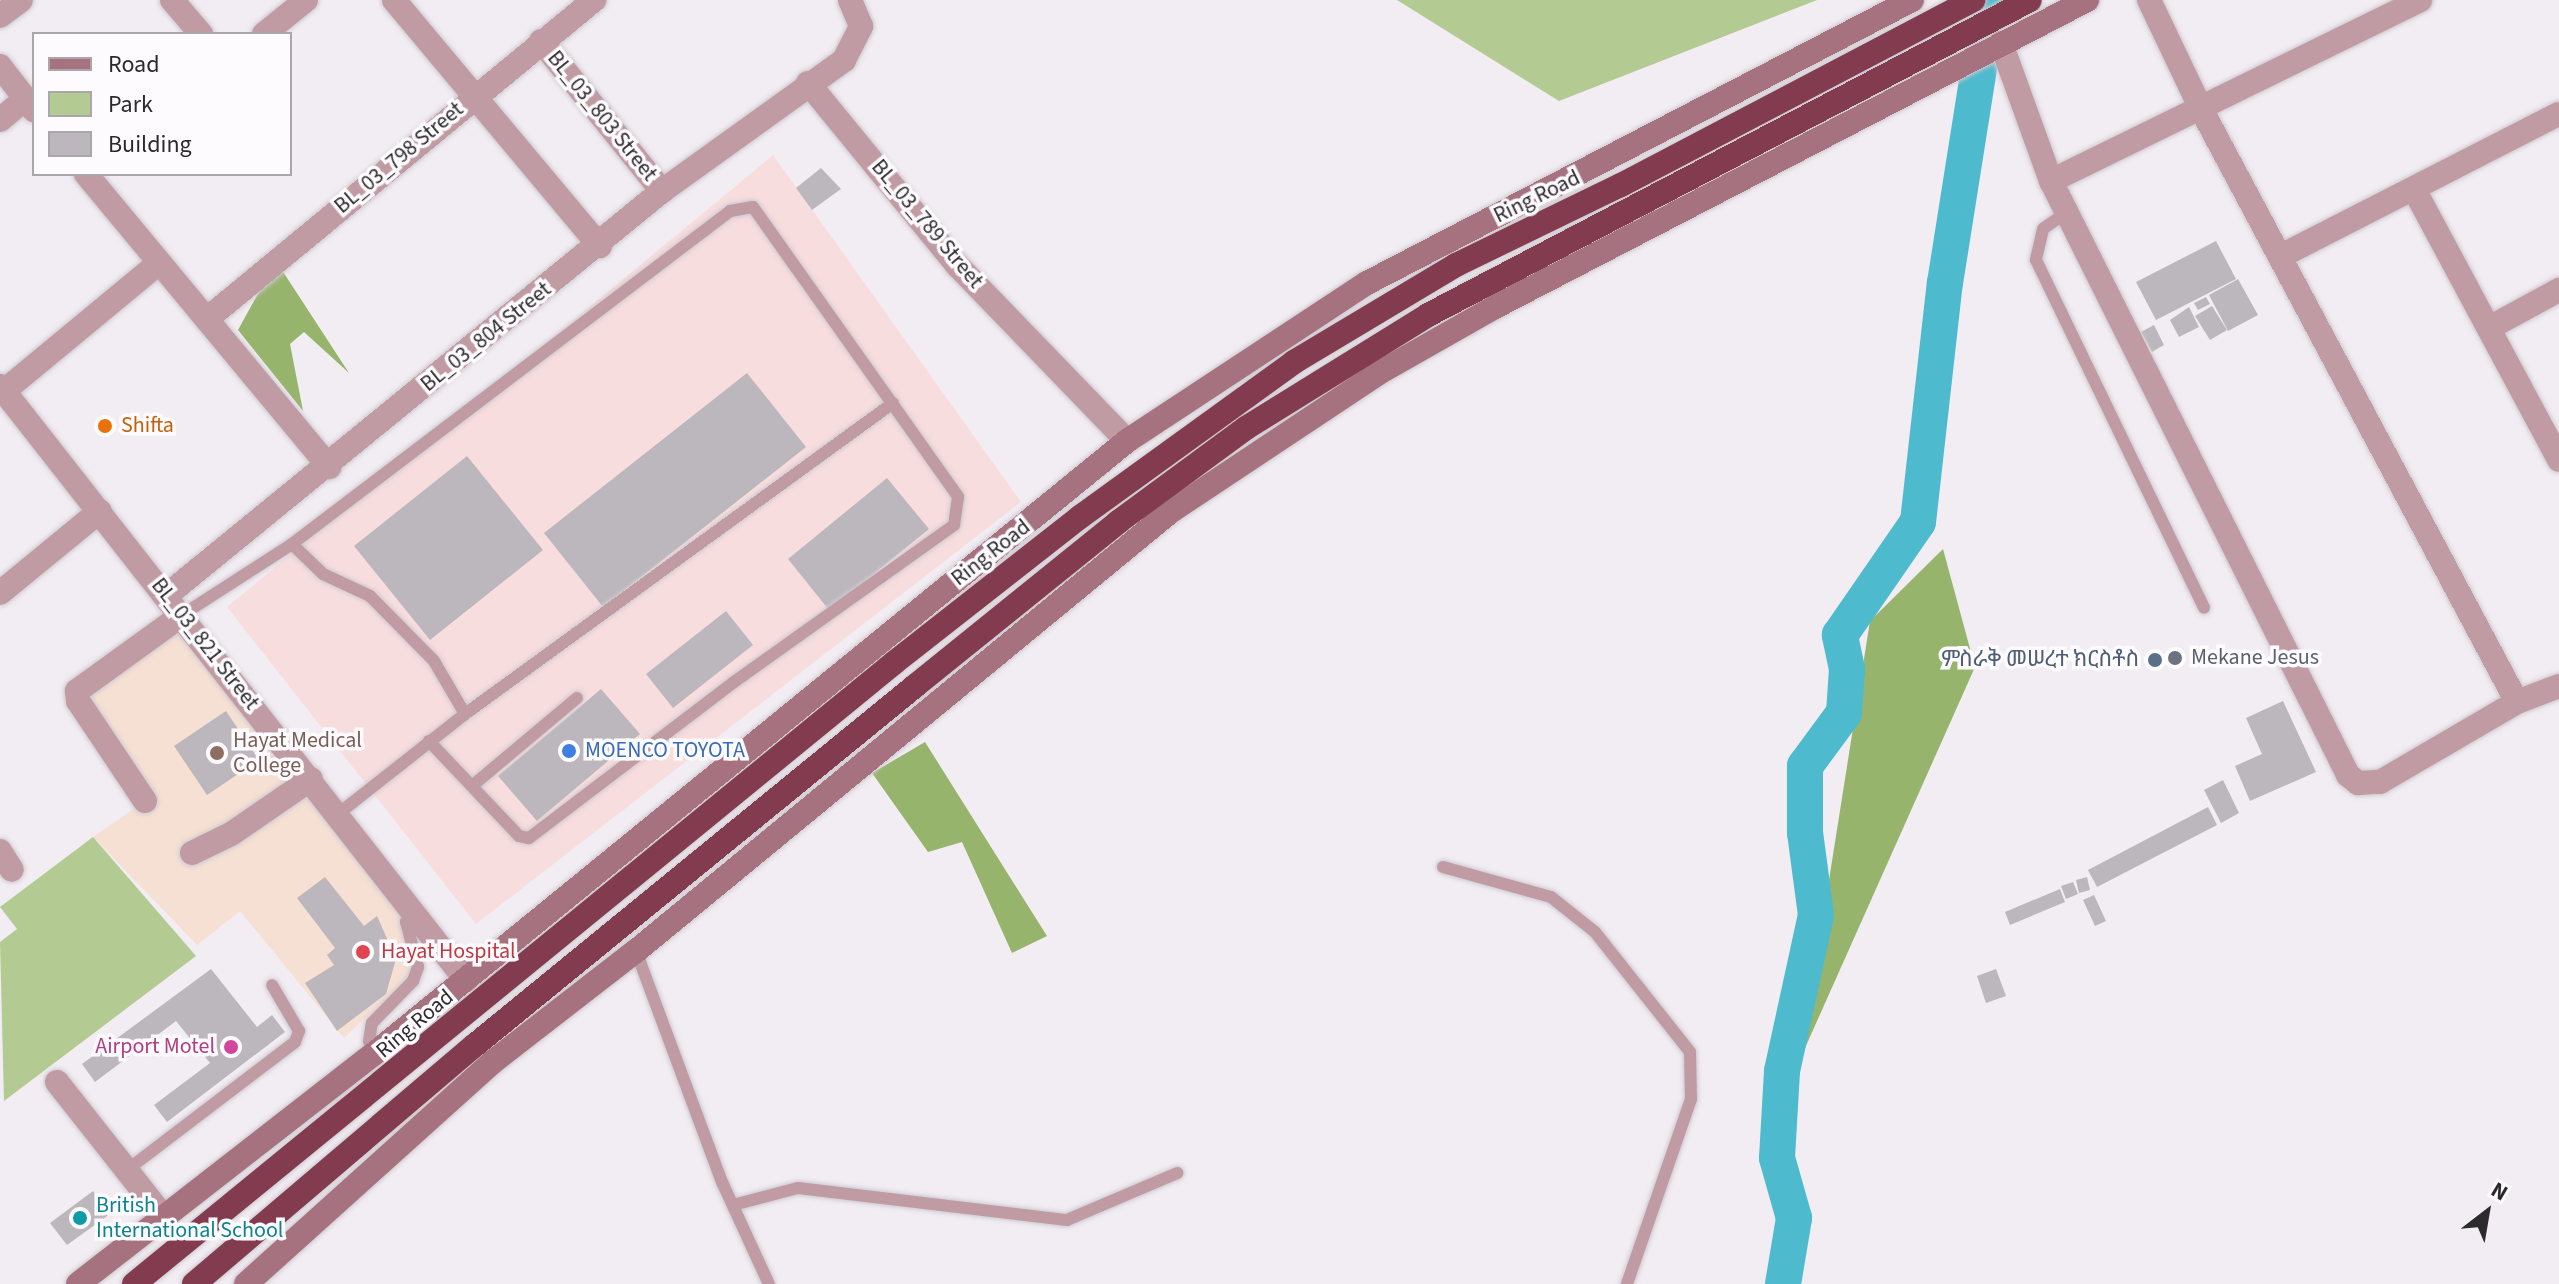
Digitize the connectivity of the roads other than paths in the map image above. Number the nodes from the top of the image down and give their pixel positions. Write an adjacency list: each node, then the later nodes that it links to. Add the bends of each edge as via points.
1 (21, 0): 13 (street)
2 (172, 0): 14 (street)
3 (306, 0): 15 (street)
4 (394, 0): 20 (street)
5 (594, 0): 16 (street, BL_03_798 Street)
6 (850, 0): 19 (street, via 861,26 856,44 844,60)
7 (1912, 0): 38 (street, Ring Road, via 1367,283)
8 (1973, 0): 69 (highway, Ring Road, via 1621,185 1456,265 1294,362 1080,517 895,662)
9 (2030, 0): 70 (highway, via 1428,315 1246,428 1118,522 915,686 475,1045)
10 (2087, 0): 17 (street)
11 (2149, 0): 22 (street)
12 (2420, 0): 22 (street)
13 (0, 16)
14 (199, 32)
15 (266, 32)
16 (541, 41): 20 (street, BL_03_798 Street); 27 (street, BL_03_803 Street)
17 (1993, 47): 26 (street); 59 (street, via 1429,344 1196,494 1091,574)
18 (0, 66): 21 (street)
19 (808, 83): 27 (street, BL_03_804 Street); 38 (street, BL_03_789 Street, via 958,266)
20 (473, 97): 30 (street); 34 (street, BL_03_798 Street)
21 (30, 104): 24 (street)
22 (2199, 105): 26 (street); 31 (street)
23 (2559, 114): 28 (street)
24 (0, 120)
25 (91, 176): 32 (street)
26 (2051, 181): 29 (street)
27 (662, 191): 30 (street, BL_03_804 Street)
28 (2415, 191): 31 (street); 35 (street)
29 (2067, 212): 45 (lane, via 2043,229 2036,260); 49 (street, via 2348,775 2358,783 2380,782)
30 (600, 246): 40 (street, BL_03_804 Street)
31 (2281, 256): 49 (street)
32 (159, 263): 34 (street); 36 (street)
33 (2559, 290): 35 (street)
34 (207, 319): 40 (street)
35 (2489, 328): 39 (street)
36 (2, 388): 41 (street, BL_03_821 Street)
37 (893, 403): 42 (lane, via 763,217 753,207 742,207); 50 (lane); 53 (lane, via 958,497 954,525 734,682 529,838 519,836)
38 (1127, 441): 60 (street, Ring Road)
39 (2559, 460)
40 (329, 467): 44 (street, BL_03_804 Street)
41 (100, 511): 43 (street); 44 (street, BL_03_821 Street)
42 (292, 544): 46 (lane); 50 (lane, via 323,574 370,596 434,661)
43 (0, 593)
44 (167, 595): 46 (street, BL_03_821 Street)
45 (2204, 607)
46 (182, 615): 52 (street, BL_03_821 Street); 54 (street, via 77,691 78,701)
47 (2559, 686): 49 (street)
48 (577, 698): 53 (lane)
49 (2517, 702)
50 (465, 714): 51 (lane)
51 (429, 741): 53 (lane); 55 (lane)
52 (311, 779): 55 (street, BL_03_821 Street); 56 (street, via 231,834)
53 (472, 786)
54 (145, 801)
55 (339, 813): 58 (street, BL_03_821 Street)
56 (192, 853)
57 (1443, 867): 73 (lane, via 1551,897 1595,932 1690,1052 1691,1099)
58 (414, 912): 60 (street, BL_03_821 Street); 62 (lane, via 406,922 418,967 413,981 372,1023 369,1041)
59 (636, 951): 66 (lane); 71 (street, via 494,1061)
60 (466, 980): 62 (street, Ring Road)
61 (272, 985): 64 (lane, via 299,1031 295,1042)
62 (375, 1053): 67 (street, Ring Road)
63 (57, 1082): 64 (street)
64 (127, 1170): 67 (street)
65 (1177, 1173): 66 (lane, via 1067,1220 798,1188)
66 (733, 1205): 72 (lane)
67 (163, 1216): 68 (street, Ring Road)
68 (78, 1284)
69 (134, 1284)
70 (194, 1284)
71 (246, 1284)
72 (769, 1284)
73 (1627, 1284)

